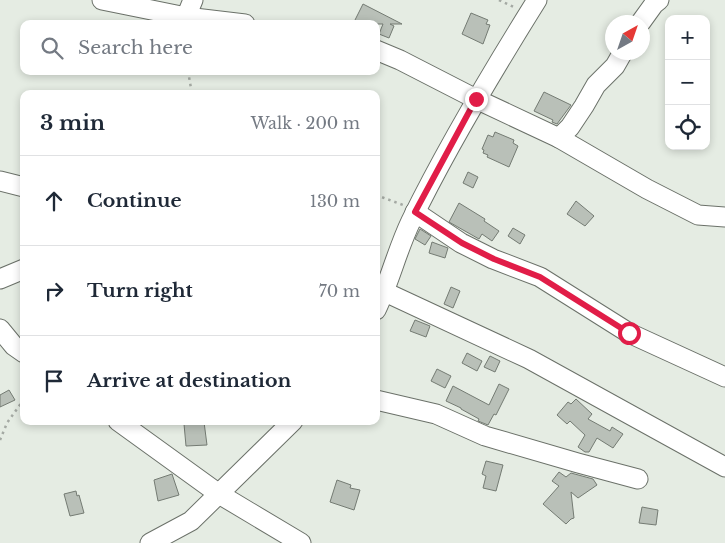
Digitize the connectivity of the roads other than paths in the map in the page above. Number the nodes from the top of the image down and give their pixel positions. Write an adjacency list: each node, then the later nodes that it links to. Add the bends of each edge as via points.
1 (102, 0): 6 (street)
2 (193, 0): 6 (street)
3 (537, 0): 10 (street)
4 (659, 0): 5 (street)
5 (646, 15)
6 (186, 18): 7 (street)
7 (206, 20)
8 (380, 52): 10 (street)
9 (618, 60): 11 (street, via 596,85)
10 (476, 99): 11 (street); 14 (street)
11 (559, 138): 15 (street, via 698,215)
12 (0, 181): 13 (street)
13 (20, 186)
14 (415, 212): 18 (street); 21 (street, via 462,243 540,277 629,333)
15 (725, 217)
16 (20, 272): 17 (street)
17 (0, 279)
18 (380, 291): 25 (street, via 529,359)
19 (0, 329): 20 (street)
20 (20, 350)
21 (725, 377)
22 (380, 401): 26 (street, via 436,414 485,436)
23 (124, 425): 27 (street)
24 (289, 425): 27 (street)
25 (725, 467)
26 (638, 479)
27 (219, 494): 28 (street, via 191,520); 29 (street)
28 (150, 543)
29 (301, 543)

